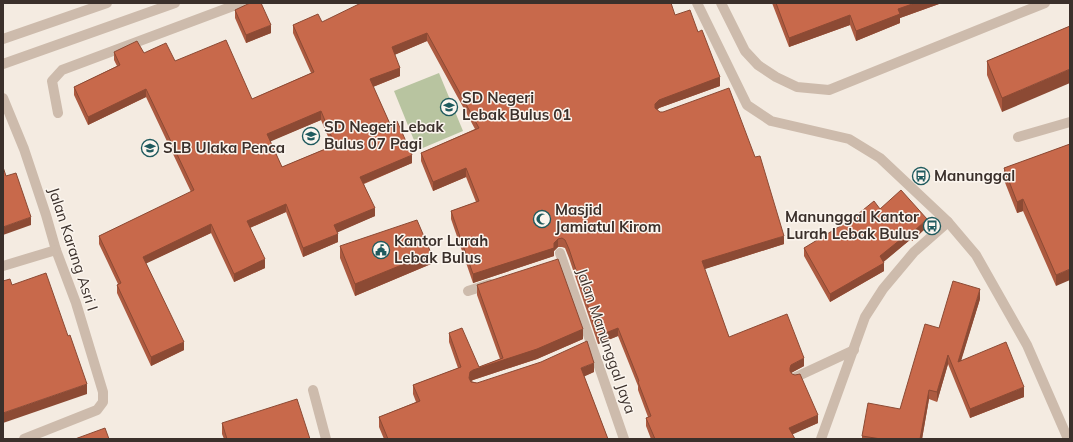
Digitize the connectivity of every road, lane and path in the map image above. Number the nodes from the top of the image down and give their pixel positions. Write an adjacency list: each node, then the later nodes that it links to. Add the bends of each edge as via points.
1 (107, 3): 7 (street)
2 (175, 3): 8 (street)
3 (241, 3): 10 (street, via 62,70 52,81)
4 (697, 3): 13 (street, via 734,87 747,105 771,121 849,139 880,158)
5 (721, 3): 6 (street, via 745,51 758,65 797,87 829,90)
6 (1045, 3)
7 (3, 39)
8 (3, 64)
9 (3, 98): 14 (street, Jalan Karang Asri I, via 24,149)
10 (58, 114)
11 (1070, 122): 12 (street)
12 (1018, 137)
13 (948, 222): 19 (street, via 914,252 883,289 865,317); 26 (street, via 976,255 1027,345)
14 (56, 250): 16 (street); 22 (street, Jalan Karang Asri I, via 76,303 103,392 103,402 96,410)
15 (559, 258): 24 (street, Jalan Manunggal Jaya)
16 (3, 266)
17 (497, 282): 18 (street)
18 (468, 291)
19 (854, 350): 20 (street); 25 (street)
20 (796, 377)
21 (313, 390): 23 (street)
22 (24, 439)
23 (326, 439)
24 (624, 439)
25 (821, 439)
26 (1068, 439)

